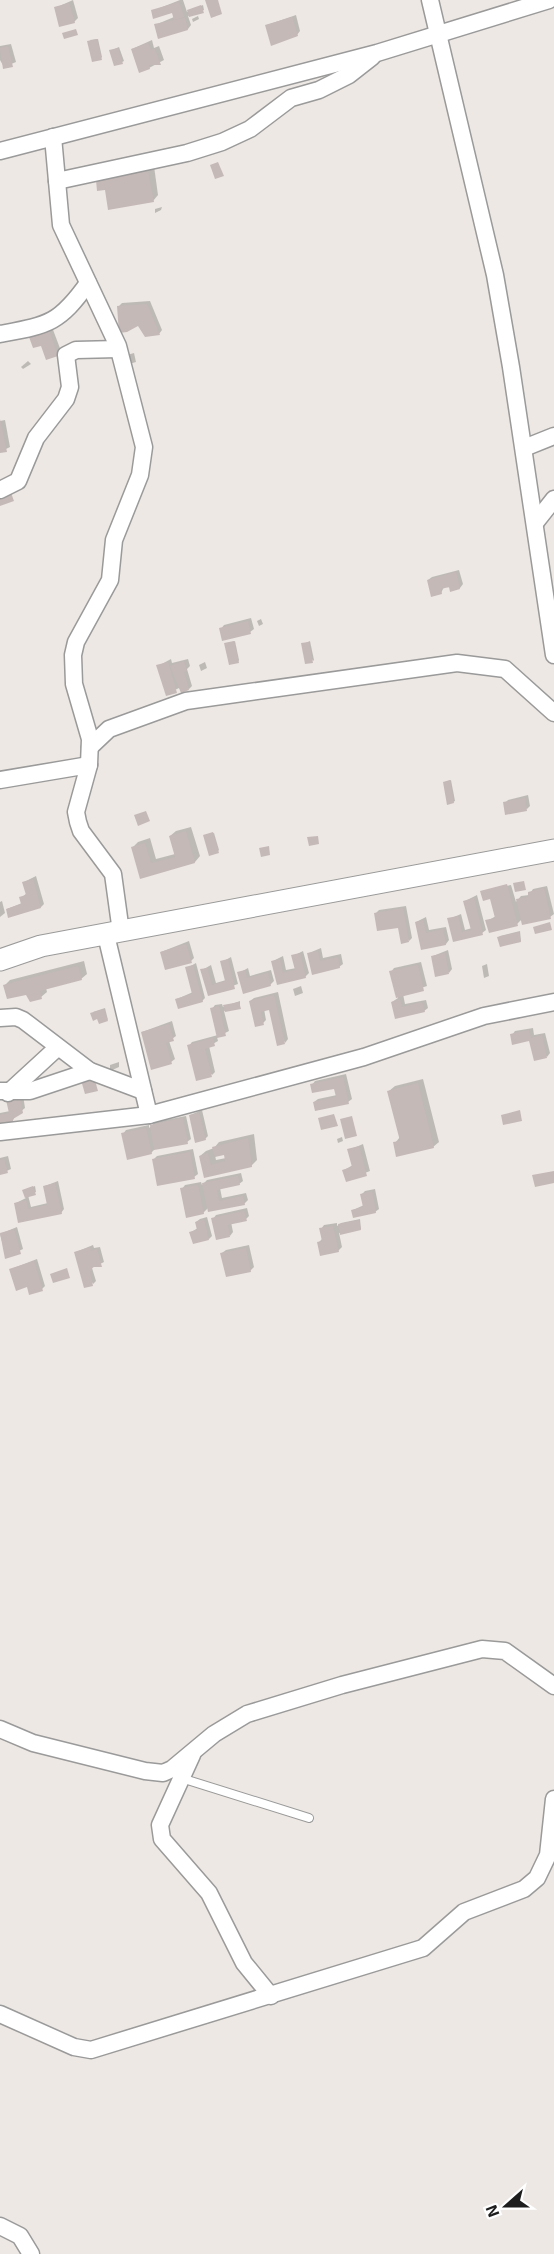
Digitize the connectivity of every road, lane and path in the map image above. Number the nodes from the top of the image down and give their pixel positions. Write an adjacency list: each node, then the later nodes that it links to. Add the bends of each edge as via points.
1 (430, 0): 3 (street)
2 (549, 0): 3 (street)
3 (439, 35): 4 (street); 12 (street, via 495,275)
4 (377, 54): 5 (street); 7 (street, via 334,84 291,98 250,129 222,142)
5 (53, 137): 6 (street); 7 (street)
6 (0, 151)
7 (57, 181): 8 (street, via 62,225)
8 (88, 283): 9 (street, via 58,318); 10 (street)
9 (0, 334)
10 (118, 349): 13 (street, via 70,351 66,355 70,387 66,399 36,438 18,481); 18 (street, via 141,429 143,463 116,534 110,580 73,655 74,684)
11 (554, 436): 12 (street)
12 (524, 448): 15 (street)
13 (0, 490)
14 (554, 499): 15 (street)
15 (536, 523): 16 (street)
16 (554, 655)
17 (554, 713): 18 (street, via 506,669 457,663 186,701 109,729)
18 (90, 747): 19 (street)
19 (89, 765): 20 (street); 22 (street, via 76,812 81,831 113,874)
20 (0, 780)
21 (554, 850): 22 (street)
22 (114, 933): 23 (street, via 41,946); 28 (street)
23 (0, 960)
24 (554, 1002): 30 (street, via 484,1016 364,1057)
25 (0, 1018): 26 (street, via 23,1020)
26 (57, 1048): 27 (street); 29 (street)
27 (90, 1071): 28 (street); 29 (street, via 30,1091)
28 (143, 1090): 30 (street)
29 (4, 1092)
30 (149, 1114): 31 (street)
31 (0, 1132)
32 (554, 1686): 34 (street, via 505,1652 482,1649 247,1714)
33 (0, 1729): 34 (street, via 33,1743 163,1773)
34 (194, 1750): 35 (street)
35 (182, 1778): 37 (lane); 38 (street, via 160,1825 162,1839 209,1893 244,1963)
36 (554, 1799): 38 (street, via 548,1855 537,1878 524,1889 464,1912 423,1948)
37 (309, 1818)
38 (271, 1996): 39 (street, via 92,2050 74,2047)
39 (0, 2014)
40 (0, 2226): 41 (street, via 20,2236)
41 (31, 2254)

